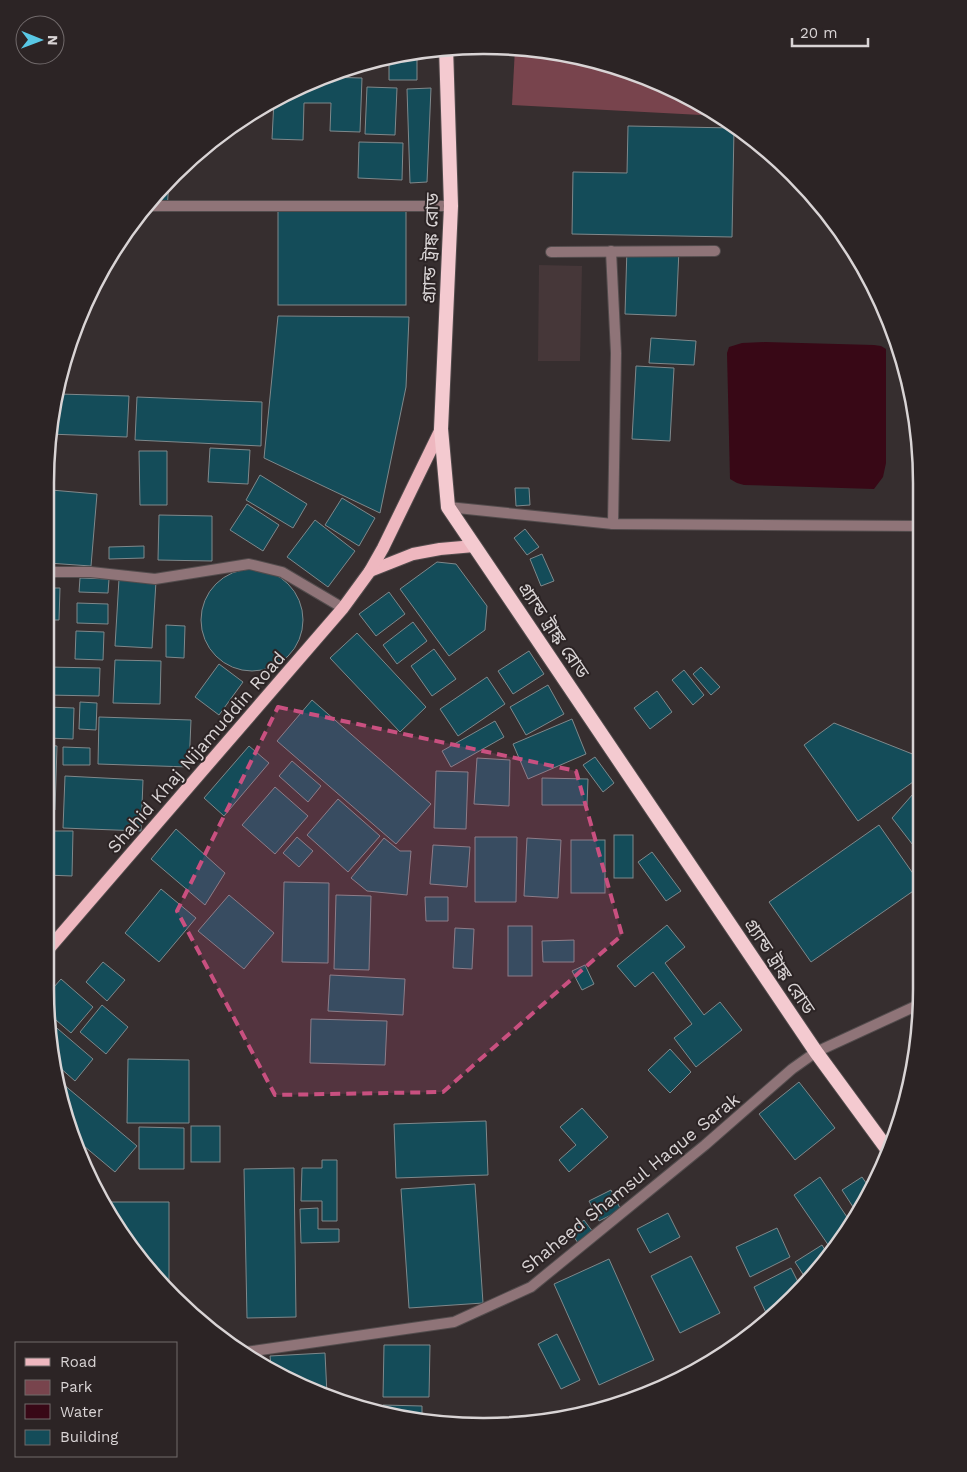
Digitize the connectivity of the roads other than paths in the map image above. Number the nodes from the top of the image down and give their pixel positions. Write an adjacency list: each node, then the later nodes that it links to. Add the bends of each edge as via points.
1 (446, 56): 3 (highway, গ্র্যান্ড ট্রাঙ্ক রোড)
2 (155, 206): 3 (street)
3 (451, 206): 7 (highway, গ্র্যান্ড ট্রাঙ্ক রোড)
4 (715, 251): 6 (street)
5 (551, 252): 6 (street)
6 (610, 252): 9 (street, via 616,353)
7 (441, 429): 8 (highway, গ্র্যান্ড ট্রাঙ্ক রোড); 12 (main road, Shahid Khaj Nijamuddin Road)
8 (448, 507): 9 (street); 11 (highway, গ্র্যান্ড ট্রাঙ্ক রোড)
9 (613, 524): 10 (street)
10 (913, 526)
11 (474, 546): 12 (main road, via 413,554); 17 (highway, গ্র্যান্ড ট্রাঙ্ক রোড)
12 (370, 571): 14 (main road, Shahid Khaj Nijamuddin Road)
13 (54, 572): 14 (street, via 91,572 155,579 249,564 282,572)
14 (344, 608): 15 (main road, Shahid Khaj Nijamuddin Road)
15 (54, 943)
16 (912, 1008): 17 (street, Shaheed Shamsul Haque Sarak)
17 (816, 1052): 18 (highway, গ্র্যান্ড ট্রাঙ্ক রোড); 19 (street, Shaheed Shamsul Haque Sarak, via 531,1287 454,1322)
18 (884, 1145)
19 (253, 1351)

